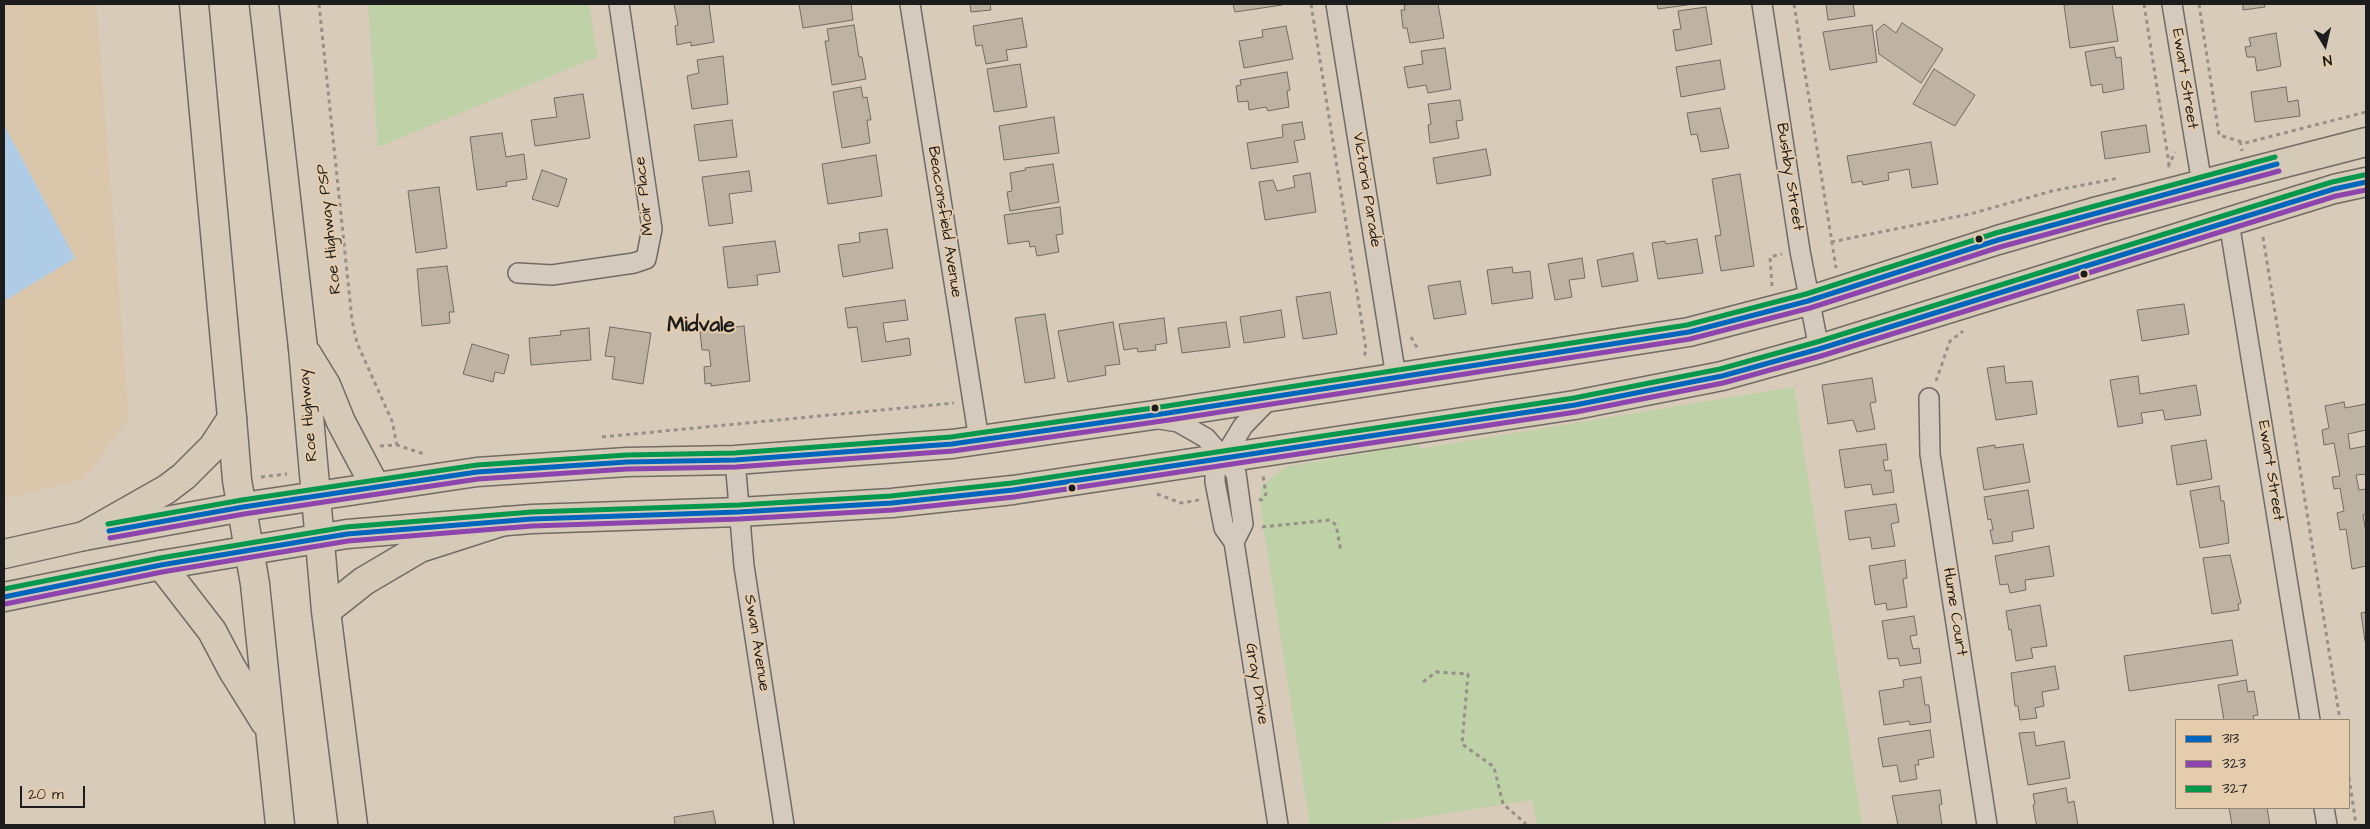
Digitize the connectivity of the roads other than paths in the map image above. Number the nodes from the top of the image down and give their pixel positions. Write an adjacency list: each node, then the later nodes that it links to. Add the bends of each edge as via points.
1 (192, 4): 20 (main road)
2 (264, 4): 14 (main road, Roe Highway)
3 (619, 4): 12 (street, Moir Place, via 652,229 646,258 634,263 552,275)
4 (910, 4): 21 (street, Beaconsfield Avenue)
5 (1336, 4): 16 (street, Victoria Parade)
6 (1762, 4): 13 (street, Bushby Street)
7 (2172, 4): 10 (street, Ewart Street)
8 (2366, 142): 10 (main road)
9 (2366, 182): 11 (main road)
10 (2202, 184): 13 (main road, via 1998,240)
11 (2229, 222): 15 (main road); 36 (street, Ewart Street)
12 (518, 273)
13 (1808, 301): 15 (street, Bushby Street); 16 (main road, via 1689,332)
14 (303, 348): 24 (main road, via 326,385 341,422); 25 (main road, Roe Highway)
15 (1819, 349): 22 (main road, via 1722,376 1575,405)
16 (1396, 377): 17 (main road)
17 (1270, 397): 19 (main road); 22 (street, via 1243,426)
18 (1929, 398): 43 (street, Hume Court, via 1930,454)
19 (1140, 416): 21 (main road); 22 (street, Gray Drive, via 1178,422 1206,438)
20 (232, 418): 26 (main road); 29 (main road, via 212,447 184,476)
21 (979, 440): 23 (main road)
22 (1224, 459): 27 (main road, via 966,495); 42 (street, Gray Drive, via 1236,473 1243,524 1234,542)
23 (735, 460): 24 (main road, via 557,466 477,472); 27 (street, Swan Avenue)
24 (375, 486): 25 (main road)
25 (316, 495): 26 (main road); 30 (main road, Roe Highway)
26 (243, 507): 29 (main road); 31 (main road)
27 (739, 512): 28 (main road); 41 (street, Swan Avenue)
28 (504, 521): 30 (main road); 35 (main road, via 420,548 364,581)
29 (84, 536): 32 (main road)
30 (319, 539): 31 (main road); 35 (main road, Roe Highway)
31 (250, 552): 33 (main road); 37 (main road)
32 (4, 554)
33 (161, 565): 34 (main road); 37 (main road, via 212,631)
34 (4, 598)
35 (326, 611): 40 (main road, Roe Highway)
36 (2310, 719)
37 (269, 728): 39 (main road)
38 (2324, 809): 44 (street)
39 (280, 825)
40 (353, 825)
41 (784, 825)
42 (1278, 825)
43 (1987, 825)
44 (2327, 825)

